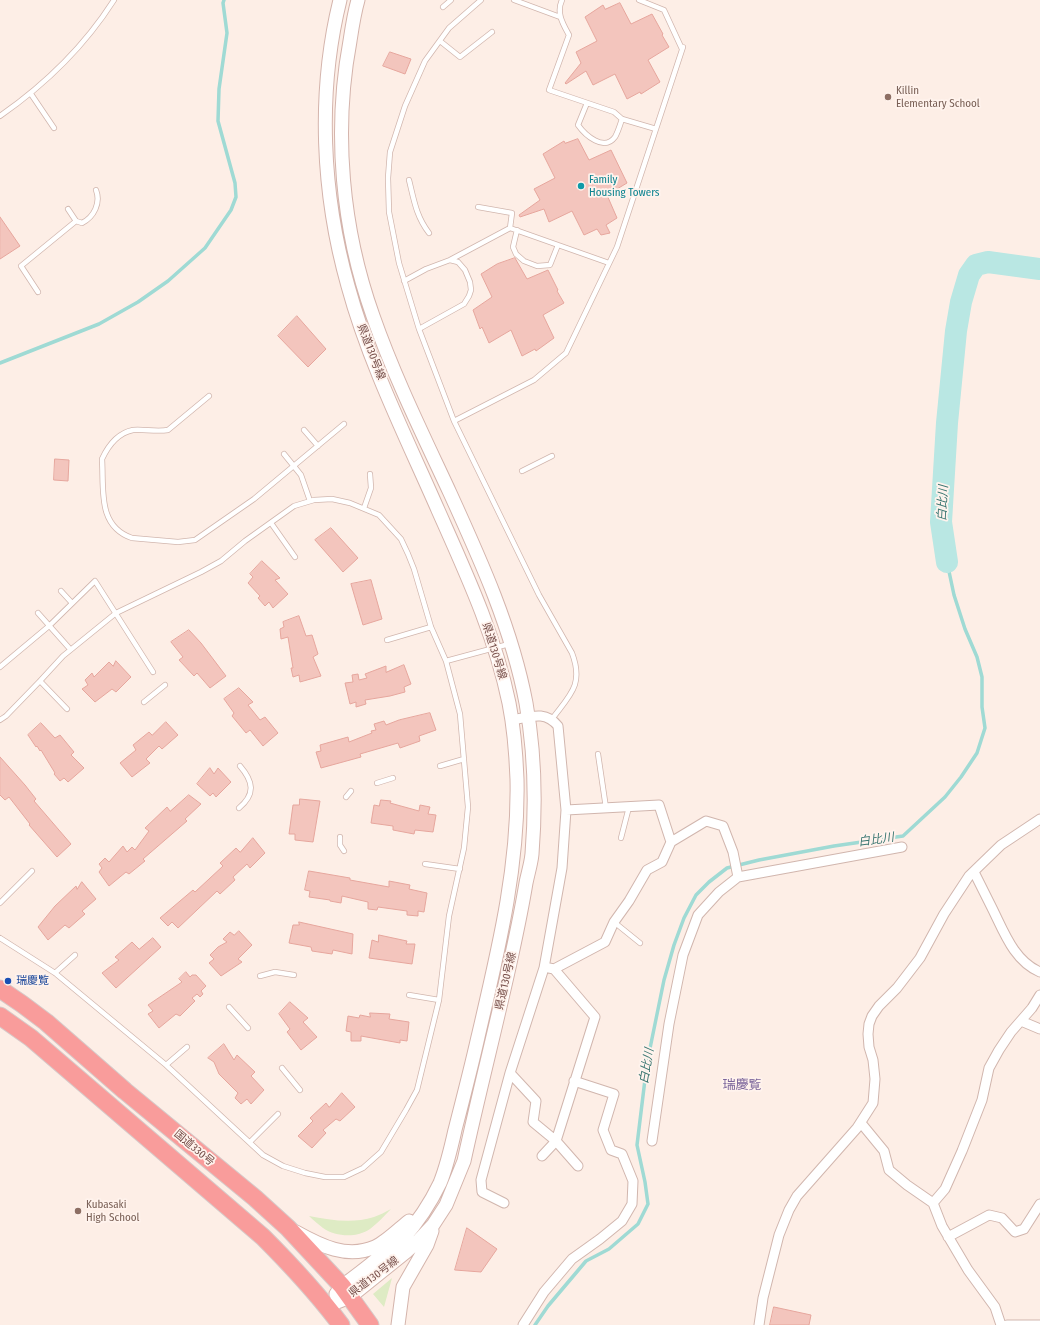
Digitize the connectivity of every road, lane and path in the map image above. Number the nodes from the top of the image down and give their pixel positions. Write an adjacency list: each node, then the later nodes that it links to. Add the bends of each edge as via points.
1 (114, 0): 13 (lane, via 103,18 63,66)
2 (340, 0): 56 (main road, 県道130号線, via 330,56 326,129 333,220 343,268 368,346 466,574)
3 (358, 0): 54 (main road, 県道130号線, via 346,60 341,124 344,176 354,251 383,342 483,567 499,605)
4 (450, 0): 9 (lane)
5 (480, 0): 12 (lane, via 449,28)
6 (514, 0): 10 (lane)
7 (562, 0): 10 (lane)
8 (639, 0): 18 (lane, via 664,10 683,48)
9 (443, 7)
10 (560, 17): 14 (lane, via 569,35 549,90)
11 (492, 32): 12 (lane, via 460,57)
12 (440, 40): 30 (lane, via 425,62 405,106 390,152 389,212)
13 (31, 94): 15 (lane); 17 (lane)
14 (587, 103): 16 (lane, via 614,112); 16 (lane, via 578,125 583,133 599,142 608,142 614,138)
15 (0, 116)
16 (622, 120): 18 (lane)
17 (54, 128)
18 (656, 129): 29 (lane, via 617,247)
19 (409, 180): 26 (lane, via 421,221)
20 (96, 190): 23 (lane, via 98,196 93,215 82,223)
21 (478, 207): 24 (lane, via 512,213)
22 (68, 209): 23 (lane)
23 (76, 221): 31 (lane, via 21,266)
24 (510, 228): 25 (lane); 28 (lane)
25 (517, 230): 27 (lane); 27 (lane, via 513,247 516,254 524,261 537,266 550,265)
26 (429, 233)
27 (558, 245): 29 (lane)
28 (450, 260): 30 (lane); 32 (lane, via 458,262 465,270 470,282 469,296 464,304)
29 (609, 263): 34 (lane, via 566,353 534,380)
30 (404, 281): 32 (lane)
31 (38, 292)
32 (419, 329): 34 (lane)
33 (209, 396): 40 (lane, via 168,430 134,430 124,433 106,452 102,459 104,506 107,517 119,532 132,538 178,542 195,540 254,499)
34 (454, 420): 65 (lane, via 539,595 576,663 575,688)
35 (344, 424): 37 (lane)
36 (304, 430): 37 (lane)
37 (318, 446): 40 (lane)
38 (284, 454): 40 (lane)
39 (552, 456): 41 (lane)
40 (294, 466): 43 (lane, via 301,475)
41 (522, 471)
42 (370, 474): 44 (lane, via 371,488)
43 (310, 501): 44 (lane, via 332,499); 45 (lane, via 294,506)
44 (364, 508): 52 (lane, via 379,515 401,539 414,569)
45 (271, 523): 46 (lane); 50 (lane, via 221,561)
46 (295, 557)
47 (60, 591): 48 (lane)
48 (72, 603): 50 (lane, via 95,581); 51 (lane)
49 (38, 613): 51 (lane)
50 (116, 613): 55 (lane); 59 (lane)
51 (49, 626): 55 (lane); 58 (lane)
52 (431, 627): 53 (lane); 57 (lane)
53 (387, 640)
54 (511, 644): 56 (lane); 64 (main road, 県道130号線)
55 (70, 649): 60 (lane)
56 (495, 649): 57 (lane); 67 (main road, 県道130号線)
57 (446, 661): 69 (lane, via 460,714)
58 (0, 667)
59 (153, 672)
60 (40, 681): 63 (lane); 66 (lane)
61 (165, 685): 62 (lane)
62 (144, 702)
63 (67, 709)
64 (528, 717): 65 (street, via 542,716); 67 (street); 128 (main road, 県道130号線, via 535,800 531,856 522,908 464,1160 446,1205)
65 (552, 719): 79 (street, via 558,726)
66 (0, 720)
67 (512, 720): 124 (main road, 県道130号線, via 517,799 514,856 507,904 462,1106 448,1162)
68 (598, 754): 78 (lane)
69 (464, 759): 71 (lane); 87 (lane, via 468,807)
70 (240, 766): 77 (lane, via 246,773 251,787 250,796)
71 (440, 766)
72 (393, 778): 73 (lane)
73 (377, 782)
74 (351, 791): 75 (lane)
75 (346, 797)
76 (629, 807): 78 (street); 82 (lane); 83 (street, via 659,805)
77 (239, 808)
78 (606, 808): 79 (street)
79 (566, 810): 96 (street, via 562,868)
80 (1040, 819): 89 (street, via 1001,845)
81 (340, 837): 85 (lane, via 340,845)
82 (621, 838)
83 (671, 842): 90 (street, via 706,821 723,826); 92 (street, via 662,862 647,870)
84 (902, 847): 90 (street)
85 (344, 851)
86 (425, 864): 87 (lane)
87 (460, 869): 105 (lane, via 449,916)
88 (32, 871): 91 (lane)
89 (974, 872): 98 (street, via 1004,935 1021,960); 118 (street, via 944,914 920,958 872,1016 868,1034 875,1090 873,1103)
90 (737, 875): 120 (street, via 698,915 683,955 669,1024)
91 (0, 903)
92 (614, 922): 94 (lane); 97 (street, via 605,942)
93 (0, 938): 99 (lane)
94 (640, 943)
95 (75, 955): 99 (lane)
96 (544, 968): 97 (street); 114 (street)
97 (554, 969): 115 (street, via 595,1016)
98 (1040, 972)
99 (56, 973): 112 (lane)
100 (294, 975): 101 (lane, via 275,972)
101 (260, 976)
102 (0, 989): 129 (highway, 国道330号, via 46,1022)
103 (409, 995): 105 (lane)
104 (1040, 995): 108 (street)
105 (439, 1000): 121 (lane, via 417,1090 381,1152 363,1168 344,1177 305,1173 270,1159)
106 (229, 1007): 109 (lane)
107 (0, 1016): 132 (highway, 国道330号, via 31,1038 263,1237)
108 (1021, 1021): 110 (street); 126 (street, via 1011,1032 989,1068 982,1100 962,1151 945,1189)
109 (248, 1028)
110 (1040, 1029)
111 (187, 1047): 112 (lane)
112 (166, 1065): 121 (lane)
113 (282, 1068): 116 (lane)
114 (510, 1073): 119 (street, via 536,1101 533,1122); 125 (street, via 481,1180 482,1192)
115 (574, 1082): 119 (street); 137 (street, via 614,1094 603,1130 611,1150 622,1154 633,1181 632,1204 622,1221 572,1259 544,1292)
116 (300, 1090)
117 (278, 1114): 121 (lane)
118 (861, 1123): 126 (street, via 884,1151 889,1170); 138 (street, via 797,1196 789,1210 779,1235)
119 (556, 1141): 122 (street); 123 (street)
120 (652, 1141)
121 (250, 1142)
122 (542, 1156)
123 (578, 1166)
124 (435, 1194): 129 (main road, via 397,1232 376,1247 362,1251 331,1249); 131 (main road, 県道130号線, via 421,1217 400,1242)
125 (504, 1203)
126 (933, 1203): 130 (street)
127 (1040, 1204): 130 (street, via 1024,1229 1015,1232 1002,1218 989,1215)
128 (433, 1225): 131 (main road, 県道130号線, via 406,1252); 136 (main road, via 427,1245 403,1287)
129 (288, 1228): 131 (highway, 国道330号)
130 (948, 1237): 139 (street, via 995,1307)
131 (346, 1292): 132 (main road, 県道130号線); 135 (highway, 国道330号)
132 (327, 1306): 134 (highway, 国道330号)
133 (1039, 1324): 140 (street)
134 (341, 1325)
135 (370, 1325)
136 (398, 1325)
137 (523, 1325)
138 (759, 1325)
139 (1001, 1325)
140 (1007, 1325)

